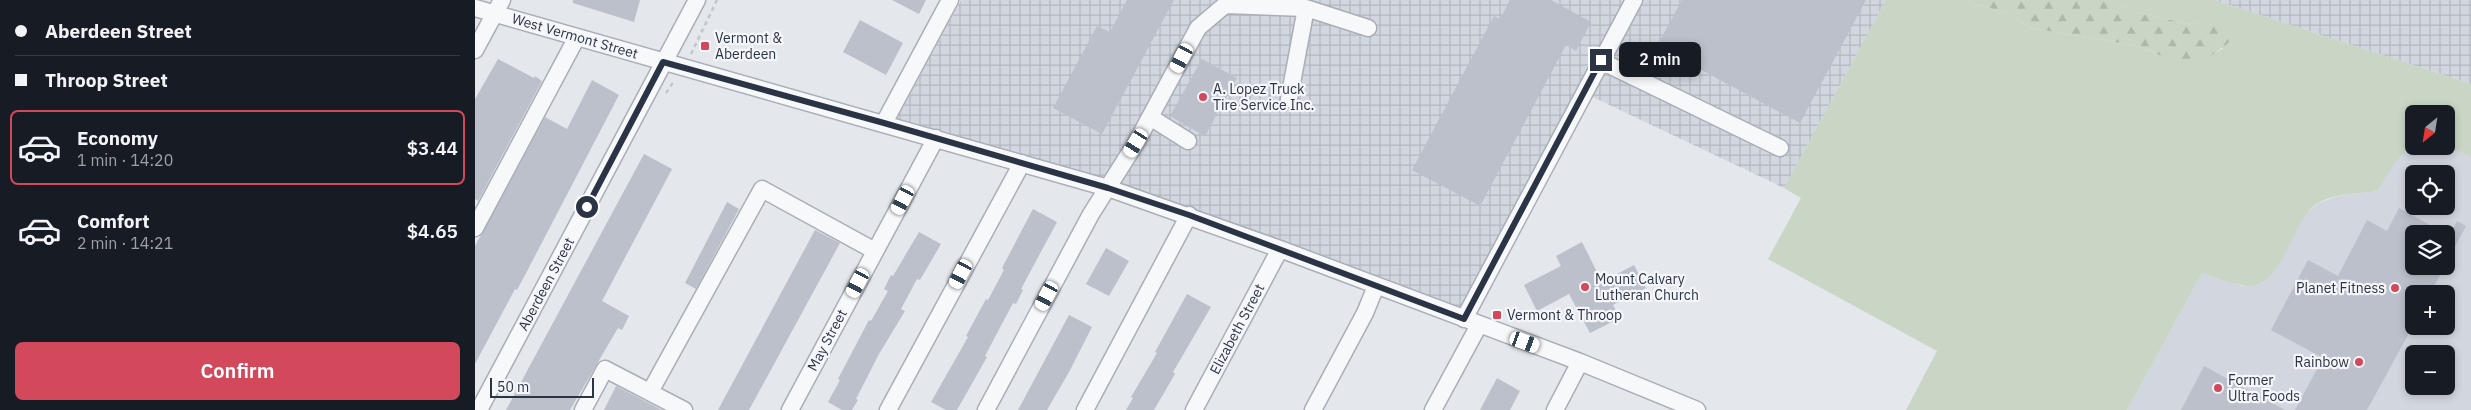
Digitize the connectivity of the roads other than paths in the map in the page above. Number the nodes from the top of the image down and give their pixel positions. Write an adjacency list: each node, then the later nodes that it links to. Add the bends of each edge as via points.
1 (697, 0): 12 (street, Aberdeen Street)
2 (950, 0): 15 (street)
3 (1633, 0): 11 (street)
4 (1253, 3): 7 (street); 14 (street, via 1225,5 1198,28)
5 (498, 6): 6 (street, West Vermont Street); 9 (street, West Vermont Street); 10 (street)
6 (475, 8)
7 (1305, 8): 8 (street); 13 (street)
8 (1368, 28)
9 (577, 37): 12 (street, West Vermont Street); 22 (street)
10 (475, 50)
11 (1601, 60): 18 (street); 26 (street)
12 (663, 62): 15 (street, West Vermont Street); 30 (street, Aberdeen Street)
13 (1289, 99)
14 (1150, 117): 17 (street); 20 (street)
15 (884, 123): 16 (street, West Vermont Street)
16 (936, 138): 19 (street, West Vermont Street); 24 (street, May Street)
17 (1188, 141)
18 (1780, 148)
19 (1022, 163): 20 (street, West Vermont Street); 34 (street)
20 (1108, 188): 21 (street, West Vermont Street); 35 (street)
21 (1189, 215): 23 (street, West Vermont Street); 36 (street)
22 (475, 228)
23 (1280, 249): 25 (street, West Vermont Street); 37 (street, Elizabeth Street)
24 (875, 251): 28 (street, via 761,189); 33 (street, May Street)
25 (1376, 286): 26 (street, West Vermont Street); 38 (street)
26 (1471, 322): 27 (street, West Vermont Street); 39 (street)
27 (1580, 362): 29 (street, West Vermont Street); 40 (street)
28 (650, 392): 31 (street, via 605,369); 32 (street)
29 (1678, 406): 41 (street, West Vermont Street)
30 (479, 410)
31 (583, 410)
32 (684, 410)
33 (790, 410)
34 (888, 410)
35 (986, 410)
36 (1085, 410)
37 (1194, 410)
38 (1313, 410)
39 (1433, 410)
40 (1555, 410)
41 (1697, 410)

